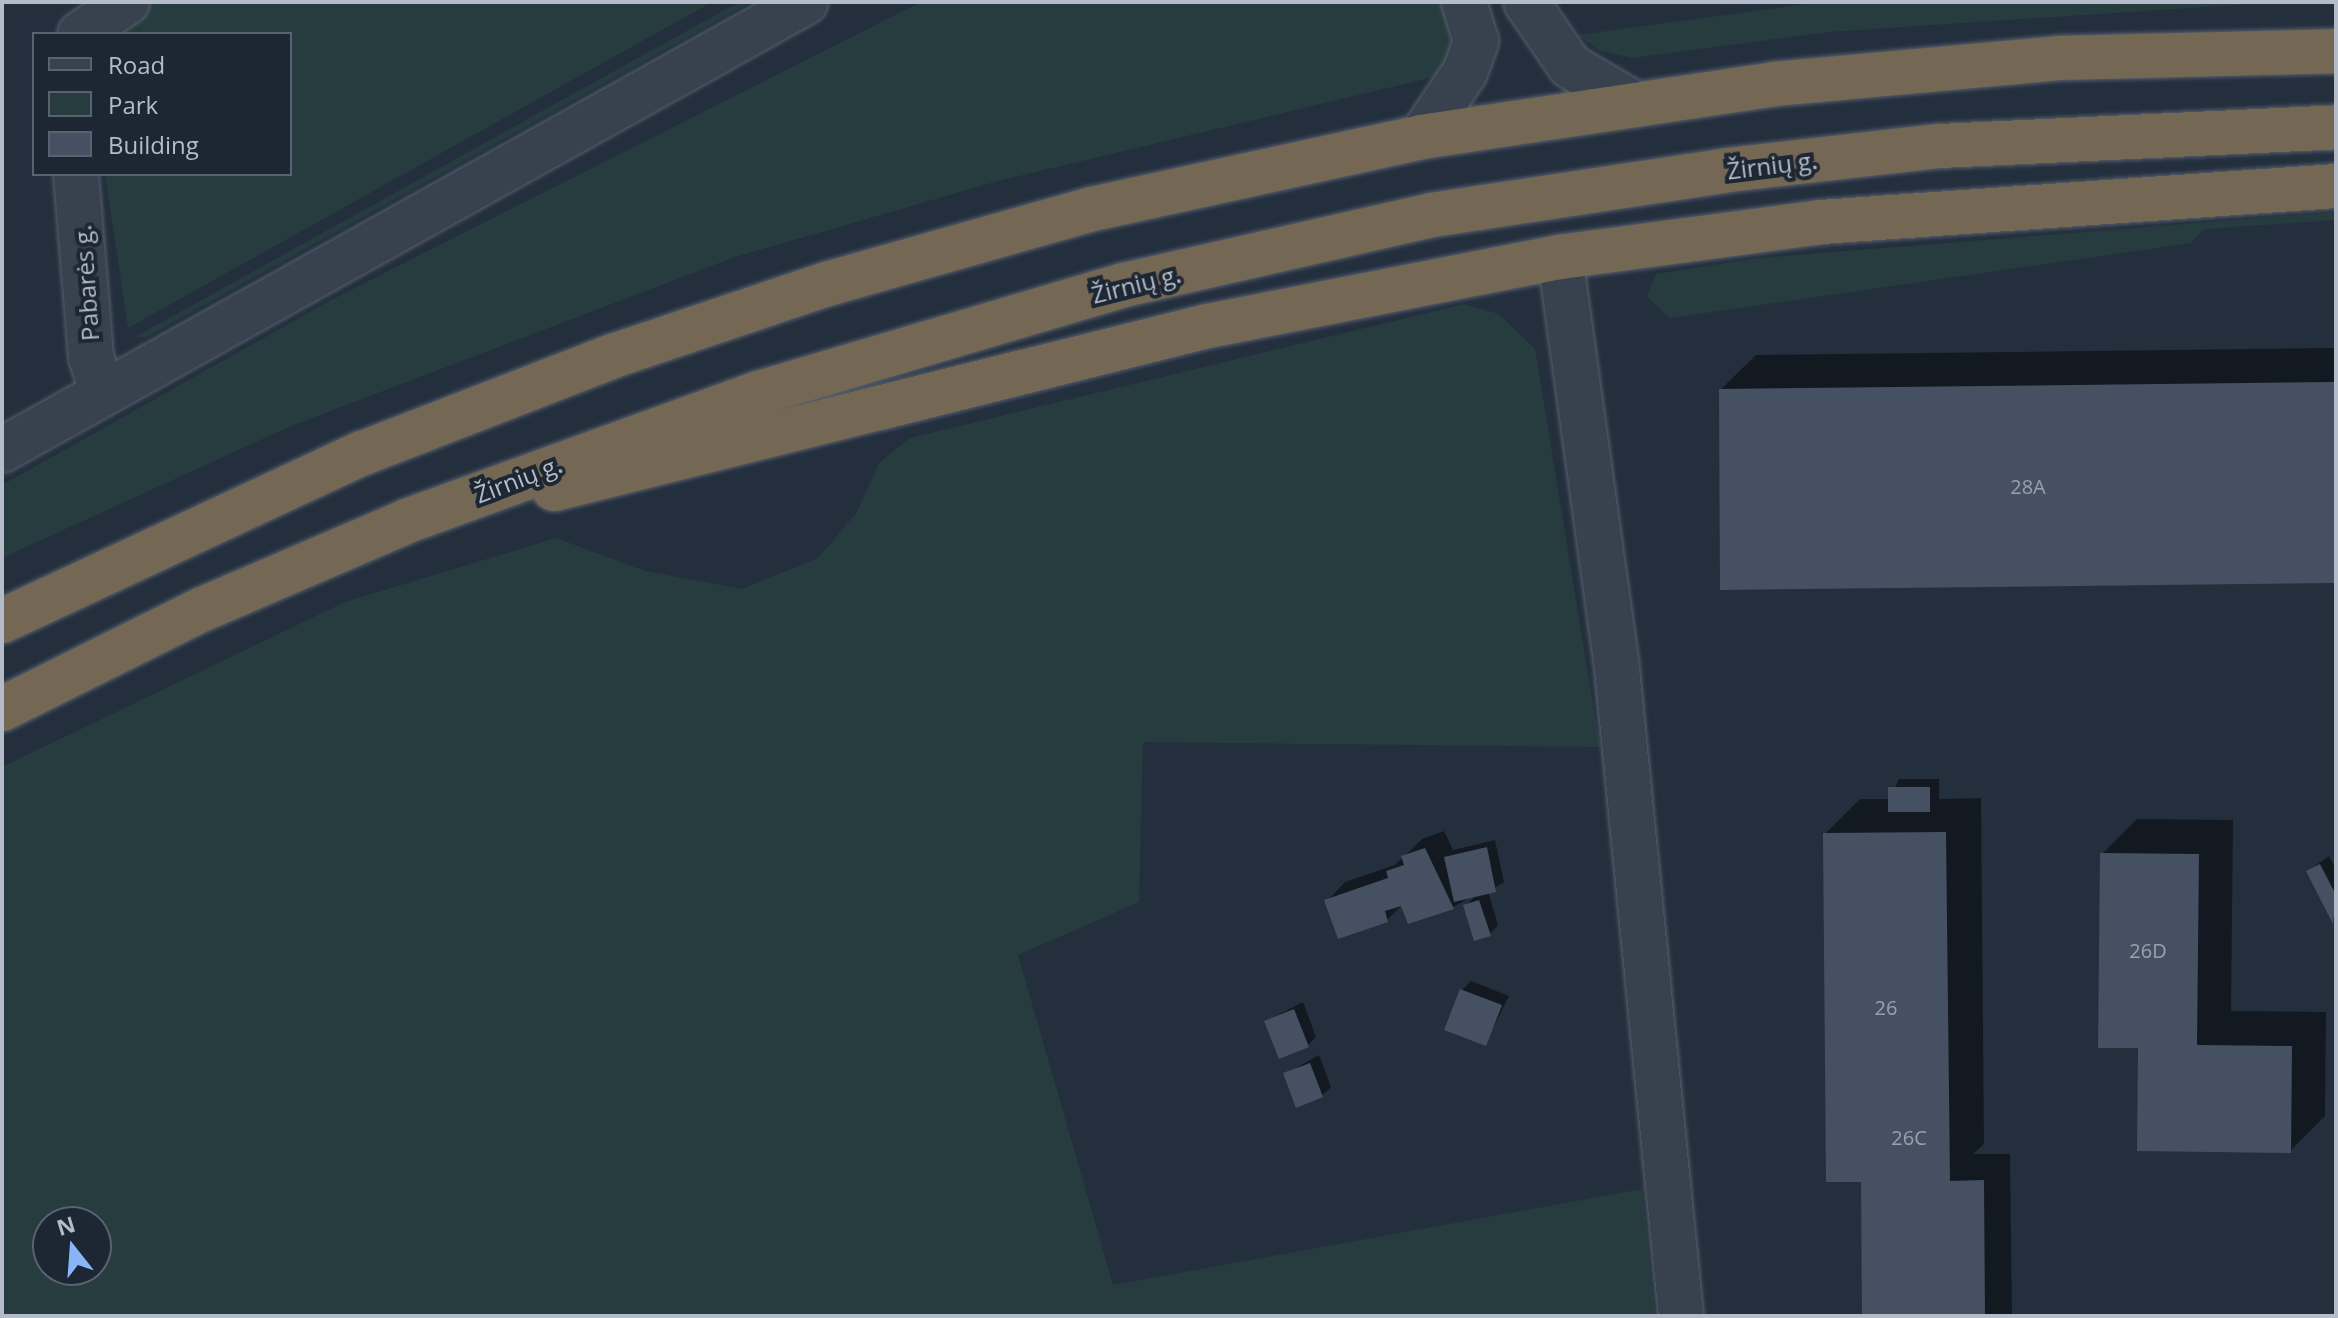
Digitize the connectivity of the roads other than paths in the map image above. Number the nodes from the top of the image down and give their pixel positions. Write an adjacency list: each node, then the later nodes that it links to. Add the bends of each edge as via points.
1 (127, 2): 5 (street)
2 (806, 2): 15 (street)
3 (1464, 2): 11 (street, via 1476,41 1465,72)
4 (1526, 2): 9 (street, via 1570,66)
5 (83, 32)
6 (2336, 38): 8 (highway)
7 (2336, 51): 8 (highway)
8 (2235, 52): 9 (highway, via 1893,71)
9 (1631, 102): 11 (highway)
10 (2336, 127): 17 (highway, Žirnių g., via 1940,146 1432,215 1124,285 894,351 641,432)
11 (1421, 137): 18 (highway, via 1092,209 827,284 613,356 363,453)
12 (76, 176): 15 (street, Pabarės g., via 91,357)
13 (2336, 186): 14 (highway, via 1821,222)
14 (1560, 257): 17 (highway, via 1305,304); 20 (street, via 1619,684)
15 (102, 391): 16 (street)
16 (2, 450)
17 (407, 521): 19 (highway, Žirnių g., via 203,609)
18 (2, 621)
19 (2, 709)
20 (1681, 1316)

